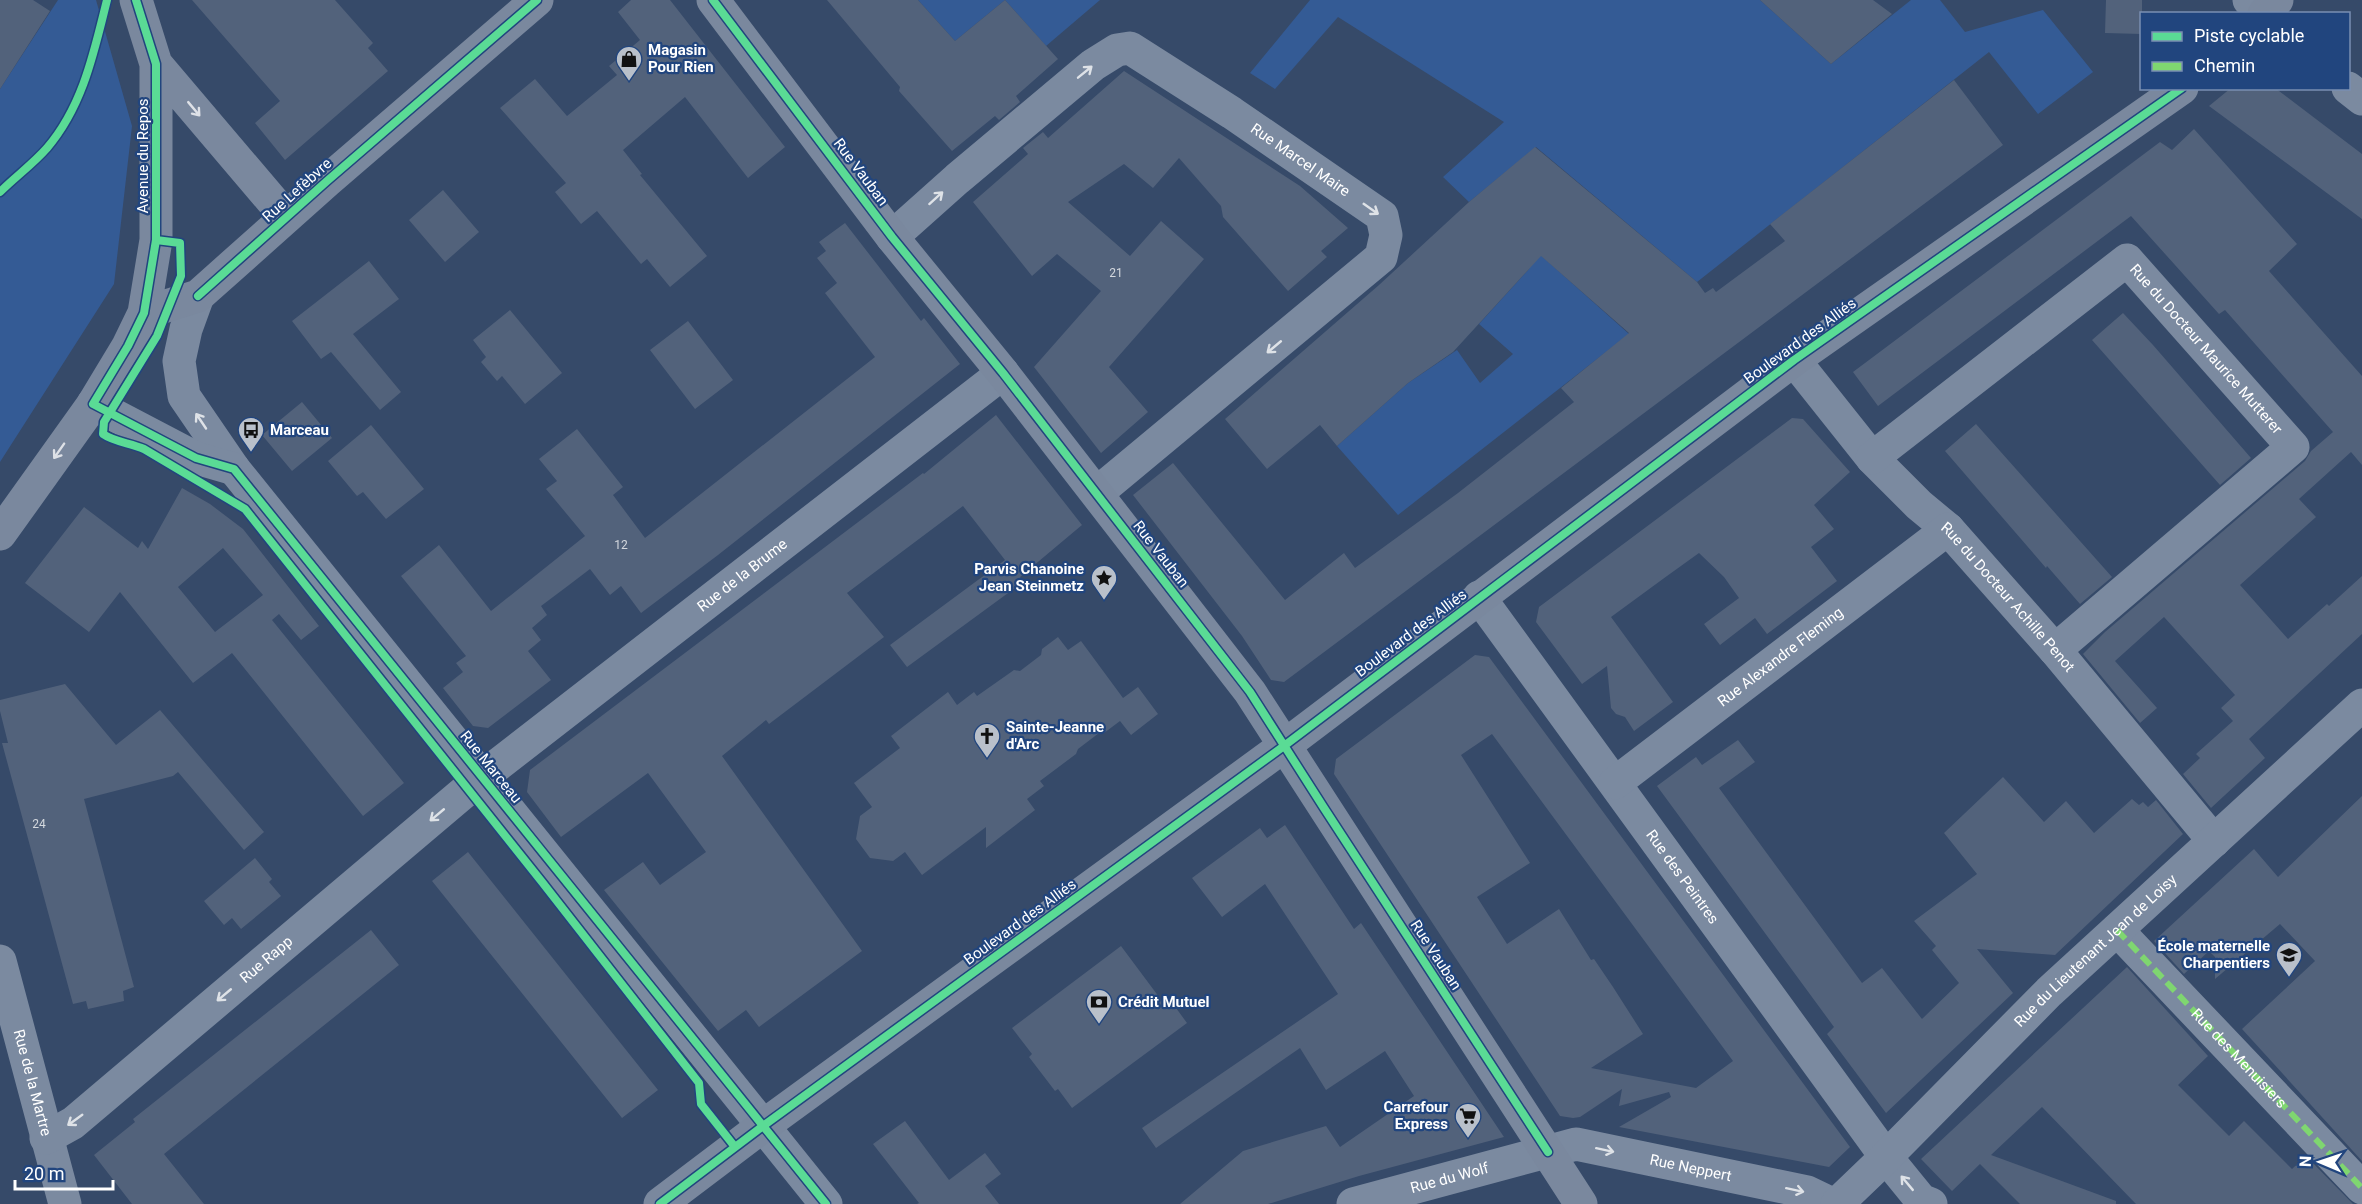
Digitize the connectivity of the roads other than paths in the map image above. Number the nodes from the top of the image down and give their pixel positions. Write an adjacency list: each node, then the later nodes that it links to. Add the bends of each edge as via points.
1 (136, 0): 8 (main road, Avenue du Repos)
2 (537, 0): 12 (main road, Rue Lefèbvre)
3 (713, 0): 13 (main road, Rue Vauban)
4 (2249, 0): 6 (street)
5 (2277, 0): 7 (main road)
6 (2264, 12)
7 (2266, 12)
8 (156, 64): 12 (main road, Avenue du Repos, one-way to 12); 15 (main road, Avenue du Repos, via 156,240)
9 (2179, 90): 16 (main road, Boulevard des Alliés)
10 (2350, 90): 11 (street)
11 (2362, 99)
12 (286, 217): 14 (main road, Rue Lefèbvre)
13 (892, 237): 17 (main road, Rue Vauban); 21 (street, Rue Marcel Maire, one-way to 21, via 1093,65 1117,50 1130,48 1382,216 1386,235 1382,257)
14 (198, 296): 15 (main road, Rue Lefèbvre); 20 (street, Rue Marceau, one-way to 14, via 184,396 179,361)
15 (144, 313): 18 (main road)
16 (1794, 360): 19 (street, Rue du Docteur Achille Penot); 24 (main road, Boulevard des Alliés)
17 (1003, 373): 21 (main road, Rue Vauban); 28 (street, Rue de la Brume)
18 (93, 404): 20 (street, via 196,458); 23 (main road, one-way to 23)
19 (1872, 458): 22 (street, Rue du Docteur Achille Penot); 25 (street, Rue du Docteur Maurice Mutterer, via 2127,260 2293,447)
20 (234, 469): 28 (street, Rue Marceau)
21 (1097, 493): 27 (main road, Rue Vauban, via 1250,692)
22 (1948, 529): 25 (street, Rue du Docteur Achille Penot); 29 (street, Rue Alexandre Fleming)
23 (0, 534)
24 (1479, 597): 27 (main road, Boulevard des Alliés); 29 (street, Rue des Peintres)
25 (2055, 650): 30 (street, Rue du Docteur Achille Penot)
26 (2362, 705): 30 (street, Rue du Lieutenant Jean de Loisy)
27 (1284, 746): 33 (main road, Boulevard des Alliés); 35 (main road, Rue Vauban)
28 (482, 777): 33 (street, Rue Marceau); 34 (street, Rue Rapp, one-way to 34, via 73,1123)
29 (1615, 783): 36 (street, Rue des Peintres)
30 (2214, 841): 31 (street, Rue du Lieutenant Jean de Loisy)
31 (2117, 930): 36 (street, Rue du Lieutenant Jean de Loisy, via 2049,992); 37 (street, Rue des Menuisiers)
32 (0, 961): 34 (street, Rue de la Martre)
33 (763, 1126): 39 (main road, Boulevard des Alliés); 40 (street, Rue Marceau)
34 (46, 1138): 38 (street, Rue de la Martre)
35 (1548, 1152): 41 (street, Rue du Wolf); 42 (main road, Rue Vauban); 43 (street, Rue Neppert, one-way to 43, via 1576,1144 1807,1192)
36 (1886, 1157): 44 (street, Rue du Lieutenant Jean de Loisy); 45 (street, one-way to 36, via 1922,1200)
37 (2362, 1188)
38 (65, 1204)
39 (660, 1204)
40 (826, 1204)
41 (1353, 1204)
42 (1581, 1204)
43 (1832, 1204)
44 (1837, 1204)
45 (1931, 1204)

